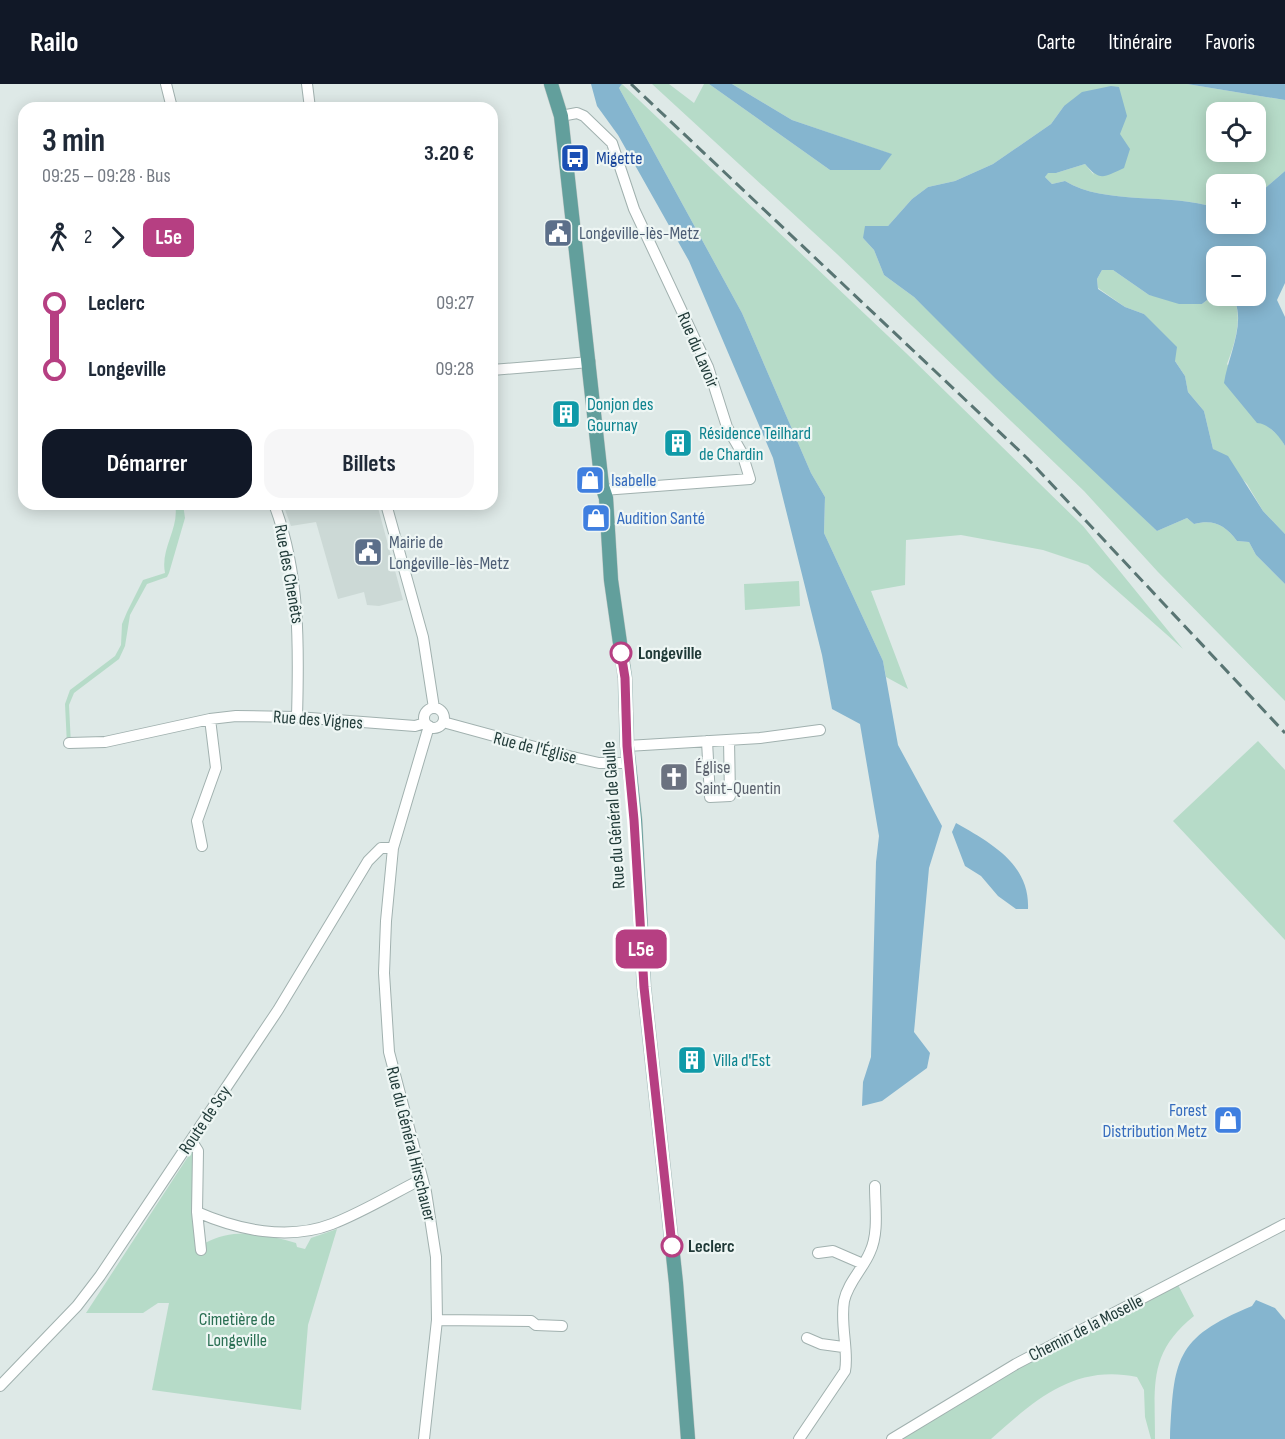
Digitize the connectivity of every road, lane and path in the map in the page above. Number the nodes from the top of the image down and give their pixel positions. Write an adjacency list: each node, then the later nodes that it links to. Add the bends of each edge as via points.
1 (307, 84): 5 (street)
2 (551, 84): 6 (main road, Rue du Général de Gaulle)
3 (169, 85): 4 (street)
4 (171, 102)
5 (309, 102)
6 (561, 116): 7 (main road, Rue du Général de Gaulle); 9 (street, Rue du Lavoir, via 584,116 612,143 634,208 708,367 750,479)
7 (590, 362): 8 (street); 9 (main road, Rue du Général de Gaulle)
8 (498, 370)
9 (603, 490): 21 (main road, Rue du Général de Gaulle, via 616,628 625,678)
10 (276, 510): 13 (street, Rue des Chenêts, via 298,614)
11 (388, 510): 12 (street, via 423,638)
12 (434, 708): 15 (street, via 442,713); 16 (street, via 426,712)
13 (297, 717): 14 (street, Rue des Vignes); 16 (street, Rue des Vignes)
14 (210, 719): 20 (street, Rue des Vignes, via 105,742); 23 (street, via 216,768 197,820)
15 (443, 722): 16 (street, via 438,727); 22 (street, Rue de l'Église, via 599,763)
16 (427, 725): 24 (street, Rue du Général Hirschauer)
17 (820, 730): 19 (street)
18 (707, 741): 19 (street); 19 (street, via 710,797 730,796); 21 (street)
19 (729, 741)
20 (69, 743)
21 (627, 746): 22 (main road, Rue du Général de Gaulle)
22 (629, 763): 39 (main road, Rue du Général de Gaulle, via 644,987 676,1283)
23 (202, 846)
24 (393, 848): 25 (street, Route de Scy, via 381,848 368,861 278,1010); 26 (street, Rue du Général Hirschauer, via 386,921 387,1039)
25 (191, 1140): 28 (street, via 198,1151); 37 (street, Route de Scy, via 77,1305)
26 (422, 1179): 28 (street, via 331,1225 306,1230 273,1232 242,1228); 33 (street, Rue du Général Hirschauer, via 436,1257)
27 (876, 1186): 32 (street, via 873,1244)
28 (197, 1212): 30 (street)
29 (1285, 1224): 41 (street, Chemin de la Moselle, via 1016,1364)
30 (201, 1250)
31 (818, 1253): 32 (street, via 833,1251)
32 (863, 1264): 36 (street, via 844,1299)
33 (437, 1320): 34 (street, via 531,1321 536,1325); 38 (street, Rue du Général Hirschauer)
34 (562, 1326)
35 (807, 1338): 36 (street)
36 (843, 1347): 40 (street, via 845,1371)
37 (0, 1386)
38 (424, 1439)
39 (688, 1439)
40 (798, 1439)
41 (892, 1439)

